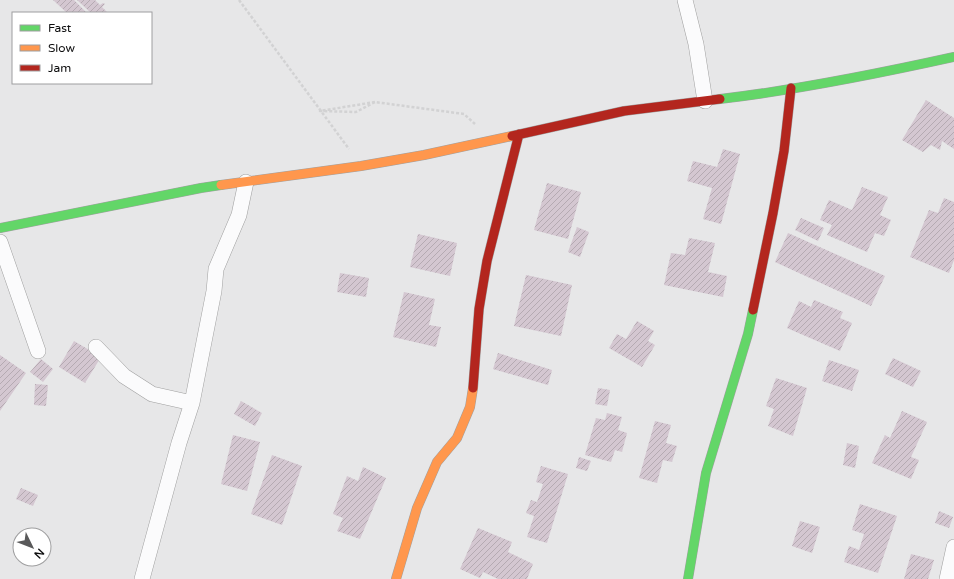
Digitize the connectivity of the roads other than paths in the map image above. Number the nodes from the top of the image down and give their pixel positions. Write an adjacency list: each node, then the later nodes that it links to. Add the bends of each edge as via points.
1 (685, 0): 4 (street, via 696,44)
2 (954, 57): 3 (street)
3 (791, 88): 4 (street); 15 (street, via 784,151 748,334 706,473)
4 (705, 101): 5 (street, via 624,111)
5 (519, 134): 6 (street, via 424,155); 14 (street, via 487,261 479,309 470,407 457,438 437,462 428,481 417,508)
6 (246, 182): 7 (street, via 201,188); 11 (street, via 240,215 216,268 214,291)
7 (0, 228)
8 (0, 242): 10 (street)
9 (96, 347): 11 (street, via 124,376 152,394)
10 (38, 351)
11 (192, 403): 13 (street)
12 (954, 547): 16 (street)
13 (142, 579)
14 (396, 579)
15 (688, 579)
16 (947, 579)

